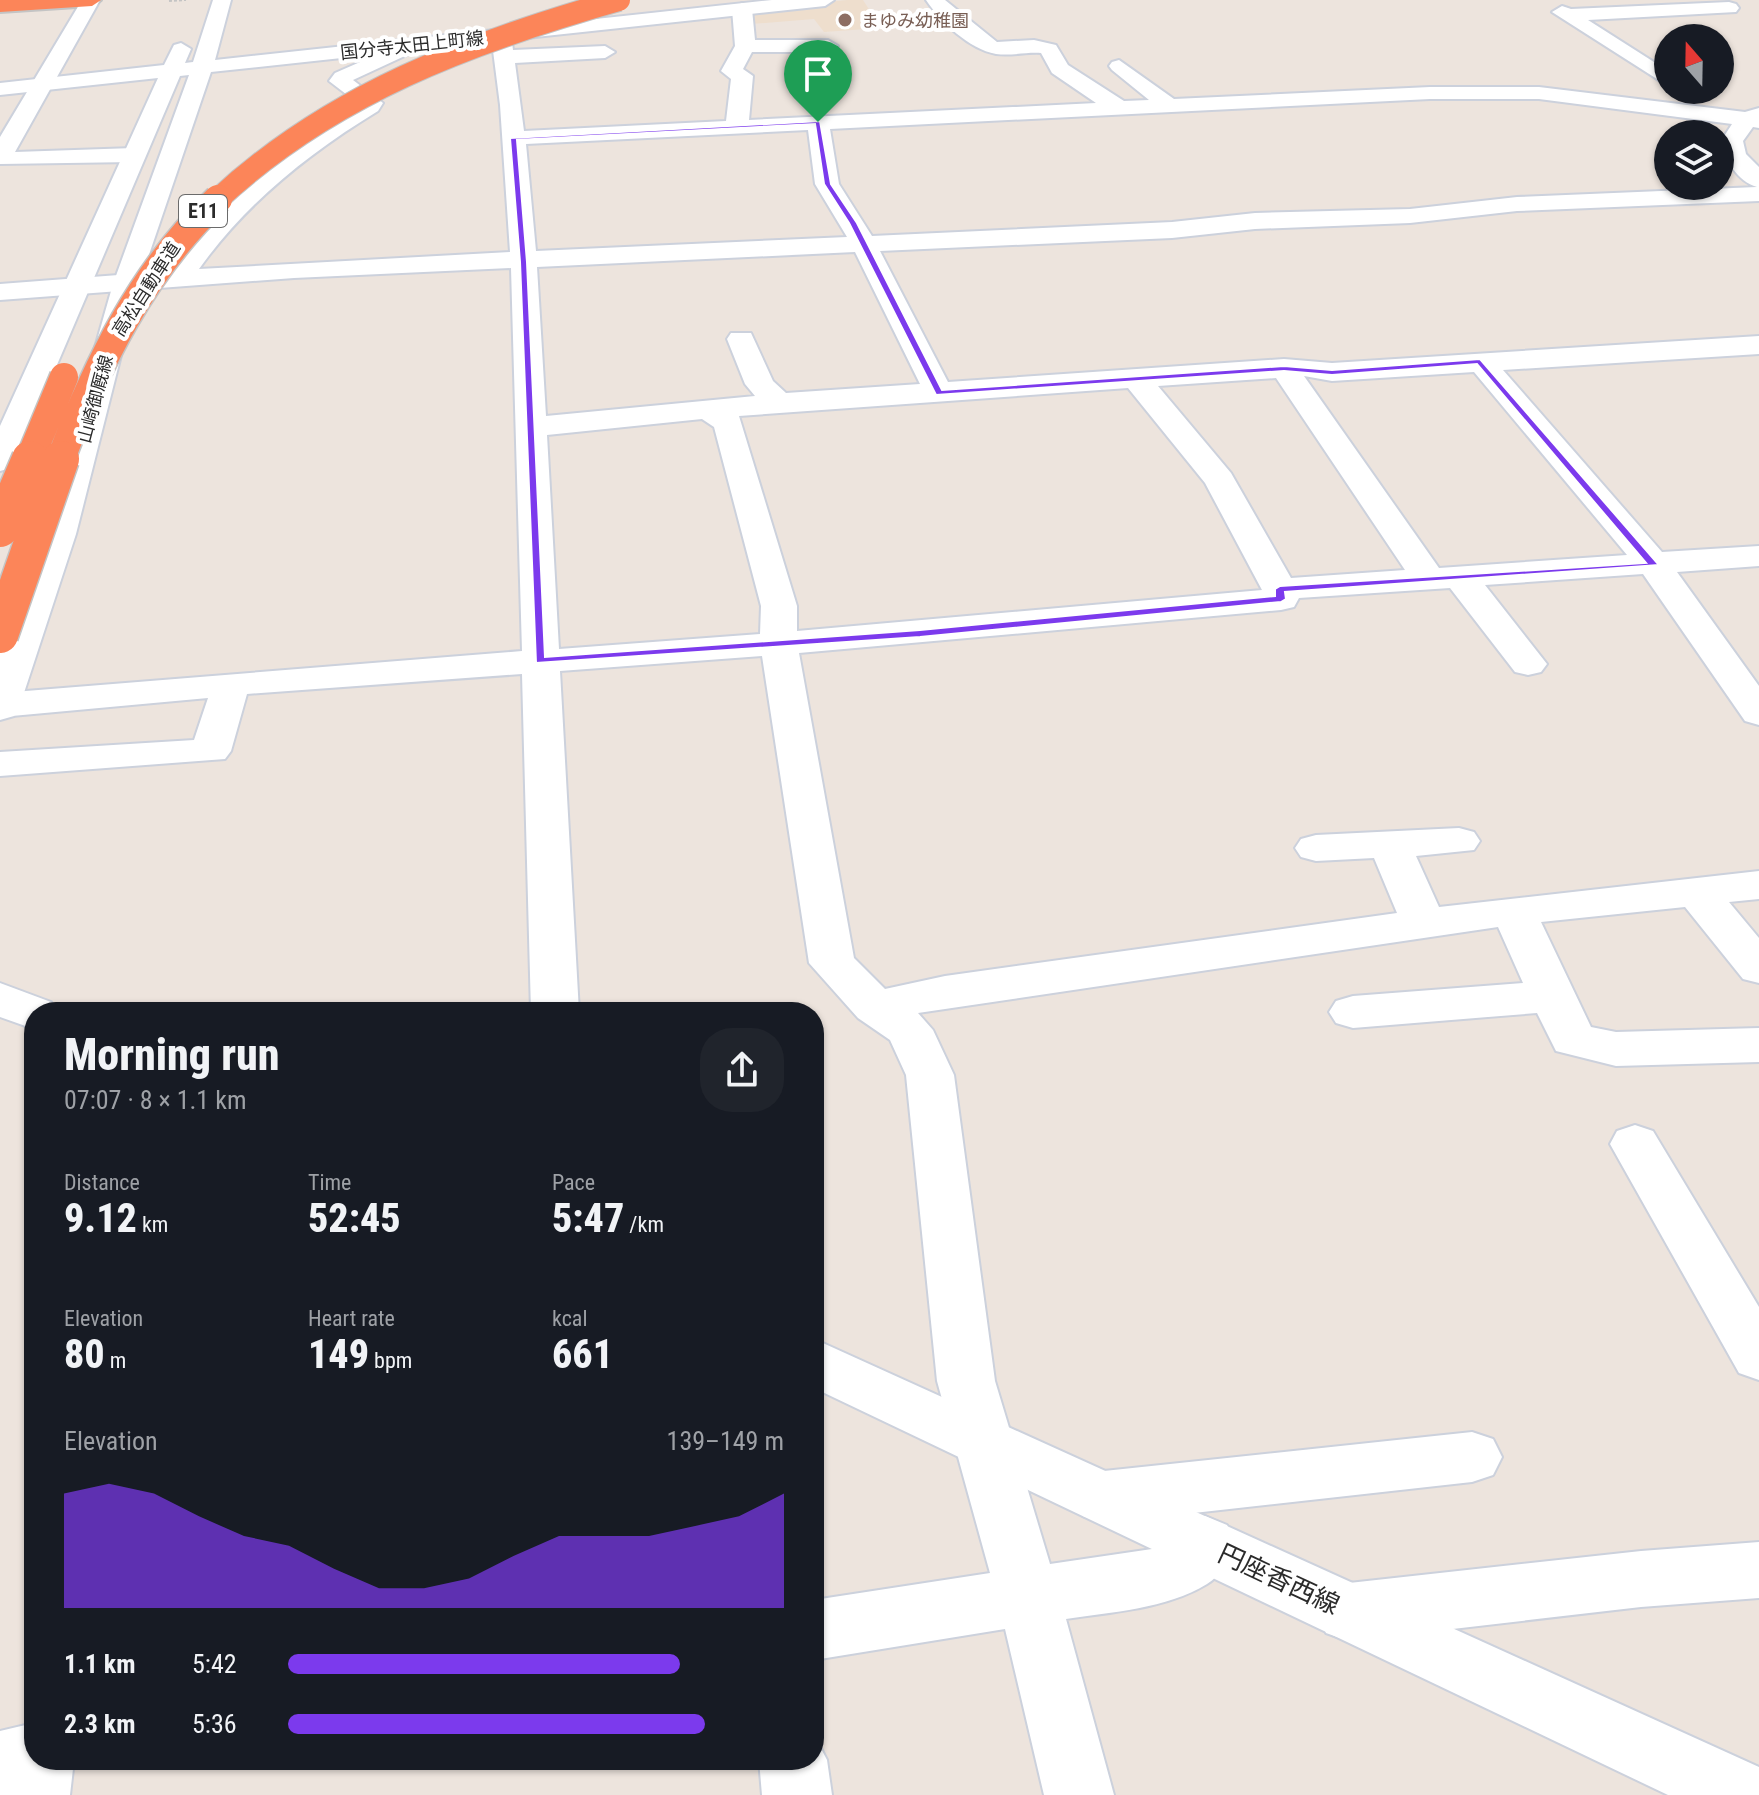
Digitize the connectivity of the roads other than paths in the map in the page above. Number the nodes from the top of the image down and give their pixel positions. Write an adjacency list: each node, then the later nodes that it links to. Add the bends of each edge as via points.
1 (92, 0): 10 (highway); 22 (street)
2 (202, 0): 20 (street)
3 (222, 0): 19 (street, 山崎御厩線)
4 (574, 0): 43 (highway, 高松自動車道 / E11, via 429,48 297,110 178,205 143,244)
5 (619, 0): 60 (highway, 高松自動車道 / E11, bridge, via 453,51 380,83 287,140 207,206 169,249 102,360)
6 (825, 0): 11 (street, 国分寺太田上町線)
7 (935, 0): 27 (street, via 991,46 1049,49 1059,69)
8 (1706, 0): 12 (street, via 1736,11)
9 (1544, 1): 12 (street)
10 (0, 6)
11 (735, 6): 13 (street, 国分寺太田上町線); 15 (street)
12 (1567, 15): 21 (street)
13 (502, 36): 14 (street, 国分寺太田上町線); 17 (street); 32 (street)
14 (415, 44): 19 (street, 国分寺太田上町線); 39 (street, via 342,77 340,81 370,106 314,140 256,187 200,247)
15 (745, 46): 16 (street); 31 (street, via 731,71 742,76)
16 (828, 46)
17 (605, 52)
18 (1119, 66): 26 (street)
19 (202, 67): 20 (street, 国分寺太田上町線); 40 (street, 山崎御厩線)
20 (171, 70): 22 (street, 国分寺太田上町線); 33 (street)
21 (1654, 71)
22 (41, 84): 23 (street, 国分寺太田上町線); 34 (street)
23 (0, 89)
24 (890, 96): 28 (street, via 899,98)
25 (1722, 104): 29 (street)
26 (1168, 105): 27 (street); 29 (street, via 1539,93)
27 (1119, 108): 28 (street)
28 (904, 117): 30 (street)
29 (1755, 117): 35 (street, via 1732,141 1735,156)
30 (818, 122): 31 (street); 37 (street, via 827,184)
31 (737, 127): 32 (street)
32 (514, 138): 38 (street)
33 (134, 155): 34 (street); 41 (street)
34 (2, 157)
35 (1759, 180)
36 (1759, 194): 37 (street, via 1517,204 1172,230)
37 (864, 242): 38 (street); 50 (street)
38 (524, 262): 39 (street); 53 (street)
39 (178, 280): 40 (street)
40 (126, 284): 41 (street); 65 (street, 山崎御厩線, via 59,534)
41 (77, 288): 42 (street); 54 (street)
42 (0, 292)
43 (92, 323)
44 (741, 339): 51 (street, via 760,384)
45 (1759, 345): 47 (street)
46 (72, 360): 55 (highway, bridge)
47 (1480, 361): 48 (street, via 1332,372); 57 (street)
48 (1284, 368): 49 (street); 58 (street)
49 (1136, 378): 50 (street); 59 (street, via 1220,480)
50 (939, 393): 51 (street)
51 (778, 403): 52 (street)
52 (711, 412): 53 (street); 61 (street, via 728,422 779,606)
53 (530, 427): 62 (street)
54 (0, 461)
55 (0, 529)
56 (1759, 556): 57 (street)
57 (1654, 565): 58 (street); 66 (street)
58 (1444, 578): 59 (street); 63 (street)
59 (1280, 589): 61 (street, via 1281,599)
60 (0, 635)
61 (778, 641): 62 (street); 79 (street, via 832,963)
62 (540, 661): 64 (street); 78 (street)
63 (1528, 664)
64 (231, 684): 65 (street); 67 (street, via 211,751)
65 (0, 707)
66 (1759, 713)
67 (0, 764)
68 (1459, 841): 69 (street)
69 (1390, 845): 70 (street); 74 (street)
70 (1316, 848)
71 (1759, 885): 72 (street)
72 (1695, 890): 73 (street); 75 (street)
73 (1513, 911): 74 (street); 76 (street)
74 (1424, 923): 79 (street, via 945,992)
75 (1759, 968)
76 (1552, 996): 81 (street); 82 (street, via 1573,1039 1616,1049)
77 (0, 999): 80 (street)
78 (555, 1002)
79 (875, 1007): 86 (street, via 909,1030 930,1075 966,1381)
80 (24, 1009)
81 (1353, 1012)
82 (1759, 1045)
83 (1635, 1144): 84 (street)
84 (1759, 1357)
85 (824, 1367): 86 (street, 円座香西線)
86 (983, 1441): 88 (street, 円座香西線); 91 (street)
87 (1472, 1457): 88 (street)
88 (1104, 1497): 89 (street, 円座香西線)
89 (1205, 1544): 91 (street, via 1171,1572); 92 (street, 円座香西線)
90 (1759, 1570): 92 (street)
91 (1029, 1598): 93 (street); 100 (street)
92 (1349, 1612): 101 (street, 円座香西線)
93 (824, 1629)
94 (24, 1758): 95 (street)
95 (0, 1764)
96 (39, 1770): 98 (street)
97 (794, 1770): 99 (street)
98 (35, 1795)
99 (797, 1795)
100 (1079, 1795)
101 (1743, 1795)

